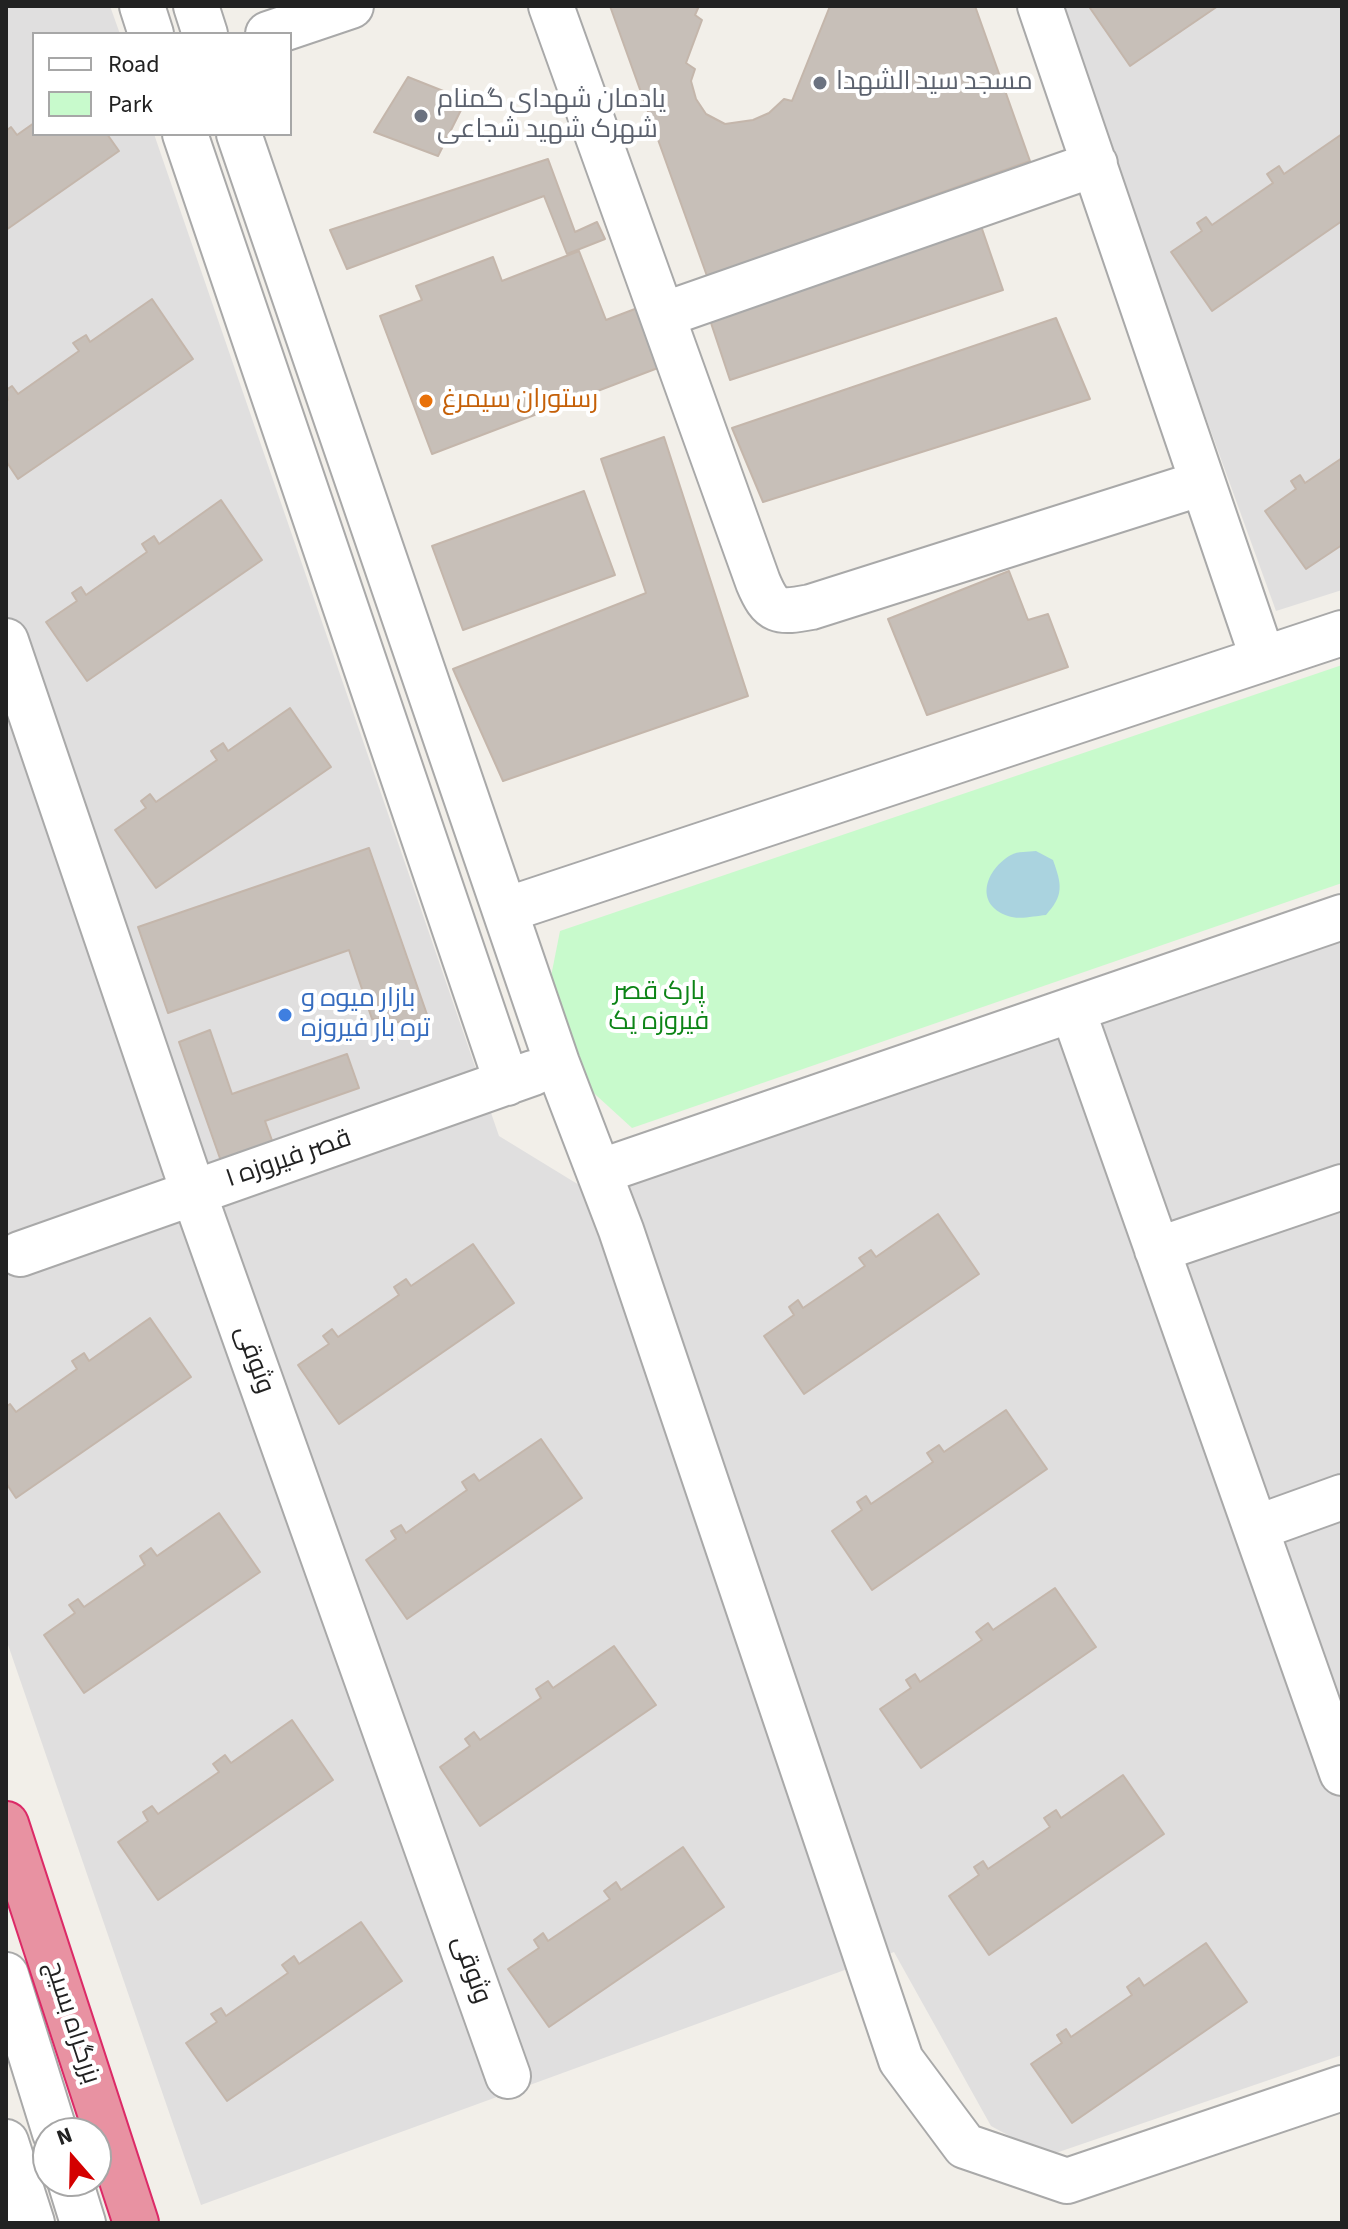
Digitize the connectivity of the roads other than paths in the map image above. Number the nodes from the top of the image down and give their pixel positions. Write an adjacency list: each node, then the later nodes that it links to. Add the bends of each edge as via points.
1 (142, 6): 6 (street)
2 (196, 6): 7 (street)
3 (351, 6): 8 (street)
4 (551, 6): 12 (street)
5 (1040, 6): 11 (street)
6 (150, 32)
7 (204, 32)
8 (274, 32)
9 (186, 136): 21 (street)
10 (240, 136): 17 (street)
11 (1095, 164): 12 (street); 13 (street)
12 (663, 315): 13 (street, via 758,582 774,609 811,607)
13 (1202, 483): 16 (street)
14 (1342, 633): 16 (street)
15 (6, 641): 24 (street, وثوقی)
16 (1263, 659): 17 (street)
17 (506, 910): 20 (street)
18 (1342, 917): 19 (street)
19 (1073, 1011): 22 (street); 25 (street)
20 (557, 1063): 21 (street, قصر فیروزه ۱); 22 (street)
21 (507, 1083): 24 (street, قصر فیروزه ۱)
22 (599, 1172): 33 (street, via 901,2060 965,2146 1067,2181)
23 (1342, 1187): 25 (street)
24 (194, 1194): 26 (street, قصر فیروزه ۱); 32 (street, وثوقی)
25 (1157, 1250): 28 (street)
26 (20, 1254)
27 (1342, 1497): 28 (street)
28 (1256, 1528): 29 (street)
29 (1342, 1773)
30 (6, 1824): 39 (highway, بزرگراه بسیج)
31 (6, 1975): 34 (street)
32 (508, 2076)
33 (1342, 2088)
34 (50, 2117)
35 (6, 2142): 37 (street)
36 (75, 2197): 38 (street)
37 (32, 2223)
38 (83, 2223)
39 (136, 2223)

